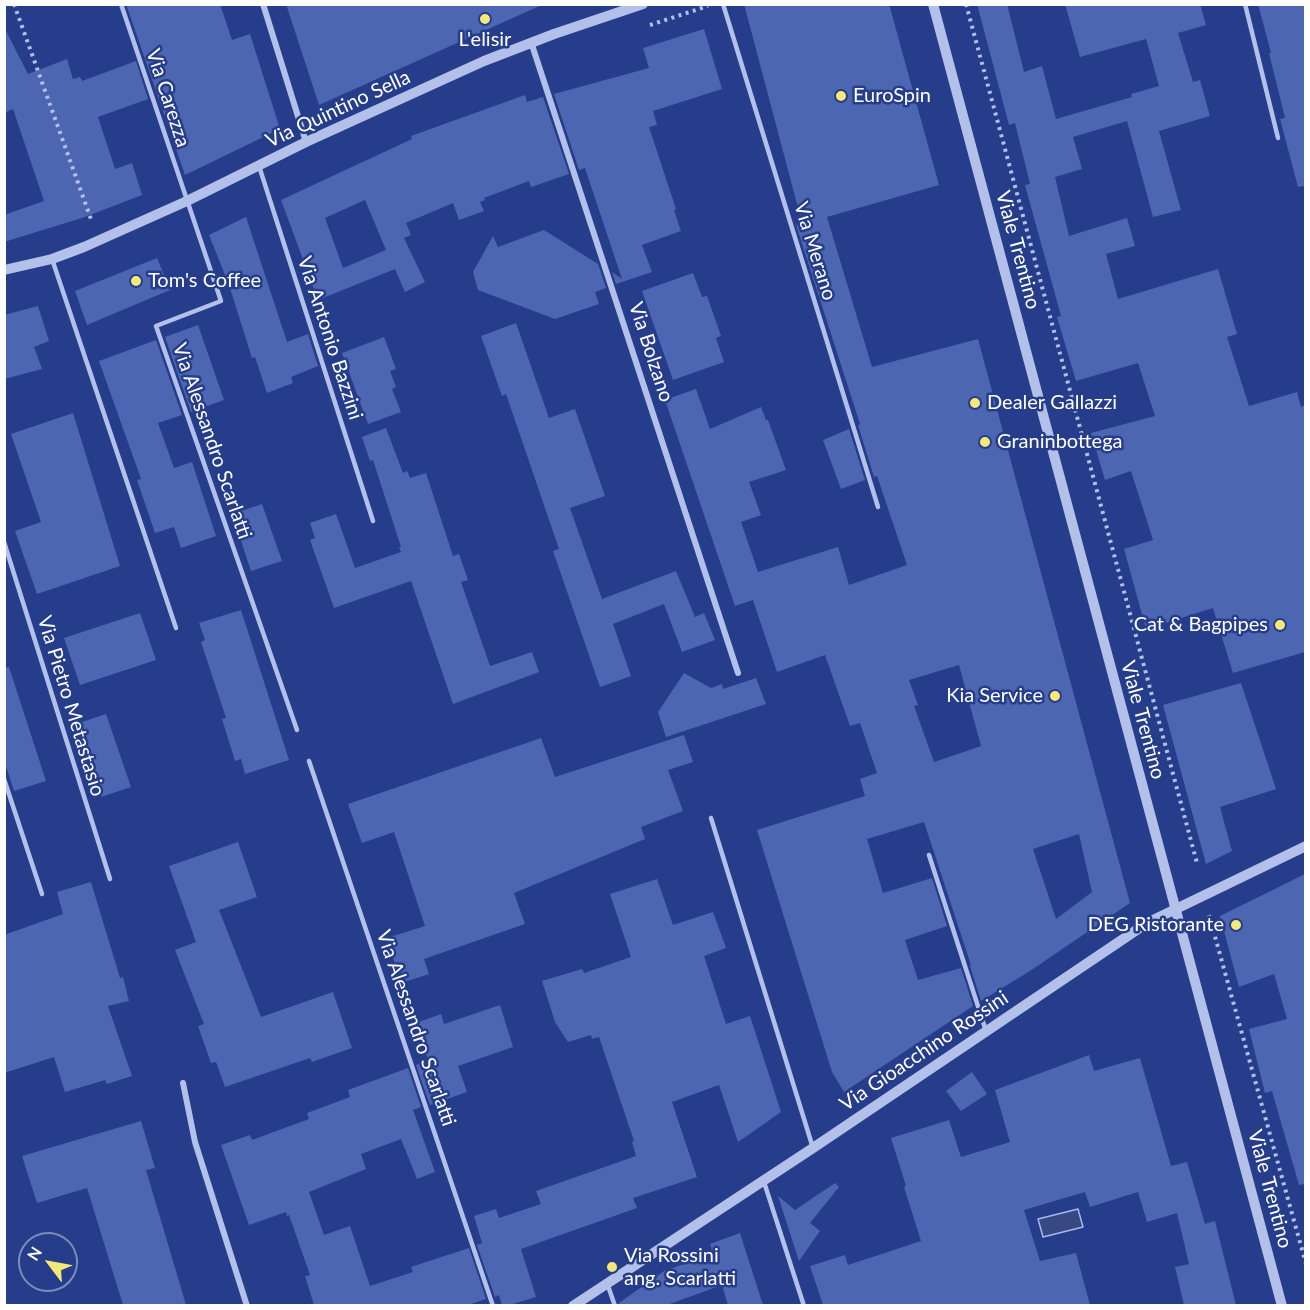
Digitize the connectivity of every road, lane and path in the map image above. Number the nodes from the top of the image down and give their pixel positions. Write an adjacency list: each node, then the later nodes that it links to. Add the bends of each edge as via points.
1 (14, 4): 14 (path)
2 (122, 4): 13 (lane, Via Carezza)
3 (263, 4): 11 (street)
4 (643, 4): 9 (street, Via Quintino Sella)
5 (723, 4): 17 (lane, Via Merano)
6 (933, 4): 31 (street, Viale Trentino)
7 (966, 4): 28 (path)
8 (1245, 4): 10 (lane)
9 (531, 42): 11 (street, Via Quintino Sella); 21 (street, Via Bolzano)
10 (1278, 138)
11 (306, 142): 12 (street, Via Quintino Sella)
12 (259, 165): 13 (street, Via Quintino Sella); 18 (lane, Via Antonio Bazzini)
13 (187, 201): 15 (street, Via Quintino Sella); 22 (lane, Via Alessandro Scarlatti, via 221,301 156,326)
14 (92, 222)
15 (52, 259): 16 (street, Via Quintino Sella); 20 (lane)
16 (4, 270)
17 (878, 507)
18 (373, 520)
19 (4, 542): 29 (lane, Via Pietro Metastasio)
20 (176, 628)
21 (738, 673)
22 (297, 730)
23 (309, 761): 40 (lane, Via Alessandro Scarlatti)
24 (4, 779): 30 (lane)
25 (711, 818): 35 (lane)
26 (1305, 846): 31 (street, Via Gioacchino Rossini)
27 (928, 855): 33 (lane)
28 (1197, 863)
29 (110, 879)
30 (42, 894)
31 (1176, 908): 33 (street, Via Gioacchino Rossini, via 1147,923); 44 (street, Viale Trentino)
32 (1209, 914): 37 (path)
33 (986, 1031): 35 (street, Via Gioacchino Rossini)
34 (183, 1083): 39 (street, via 195,1142)
35 (813, 1148): 36 (street, Via Gioacchino Rossini)
36 (763, 1180): 38 (street, Via Gioacchino Rossini); 43 (lane)
37 (1305, 1264)
38 (607, 1282): 41 (street, Via Gioacchino Rossini); 42 (lane)
39 (247, 1305)
40 (493, 1305)
41 (573, 1305)
42 (615, 1305)
43 (804, 1305)
44 (1282, 1305)

